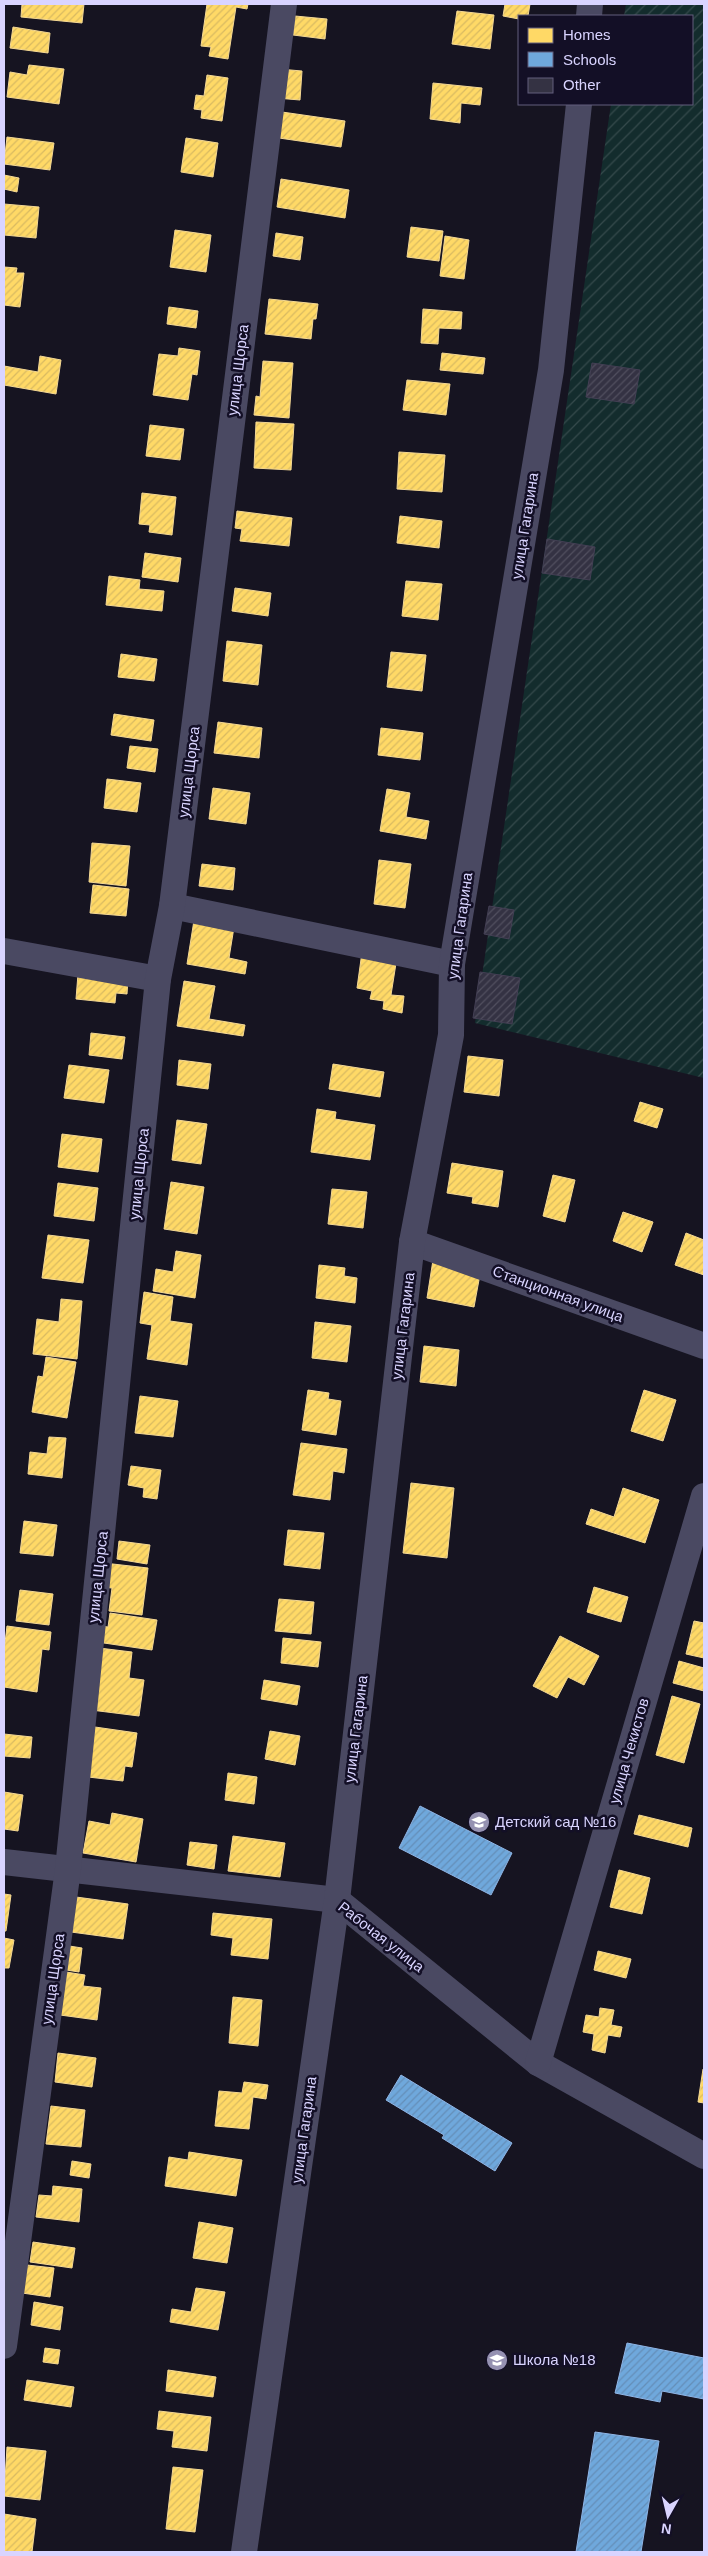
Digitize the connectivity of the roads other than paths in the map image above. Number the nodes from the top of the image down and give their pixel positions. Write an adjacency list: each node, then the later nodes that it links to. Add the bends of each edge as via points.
1 (284, 4): 3 (street, улица Щорса)
2 (579, 105): 5 (street, улица Гагарина, via 551,370)
3 (172, 906): 5 (street); 6 (street, улица Щорса)
4 (4, 951): 6 (street)
5 (452, 964): 7 (street, улица Гагарина, via 451,1035)
6 (158, 979): 11 (street, улица Щорса)
7 (412, 1242): 8 (street, Станционная улица); 12 (street, улица Гагарина)
8 (704, 1346)
9 (704, 1496): 13 (street, улица Чекистов)
10 (4, 1862): 11 (street, Рабочая улица)
11 (68, 1869): 12 (street, Рабочая улица); 15 (street, улица Щорса)
12 (337, 1900): 13 (street, Рабочая улица); 16 (street, улица Гагарина)
13 (538, 2063): 14 (street, Рабочая улица)
14 (704, 2156)
15 (4, 2346)
16 (244, 2552)

